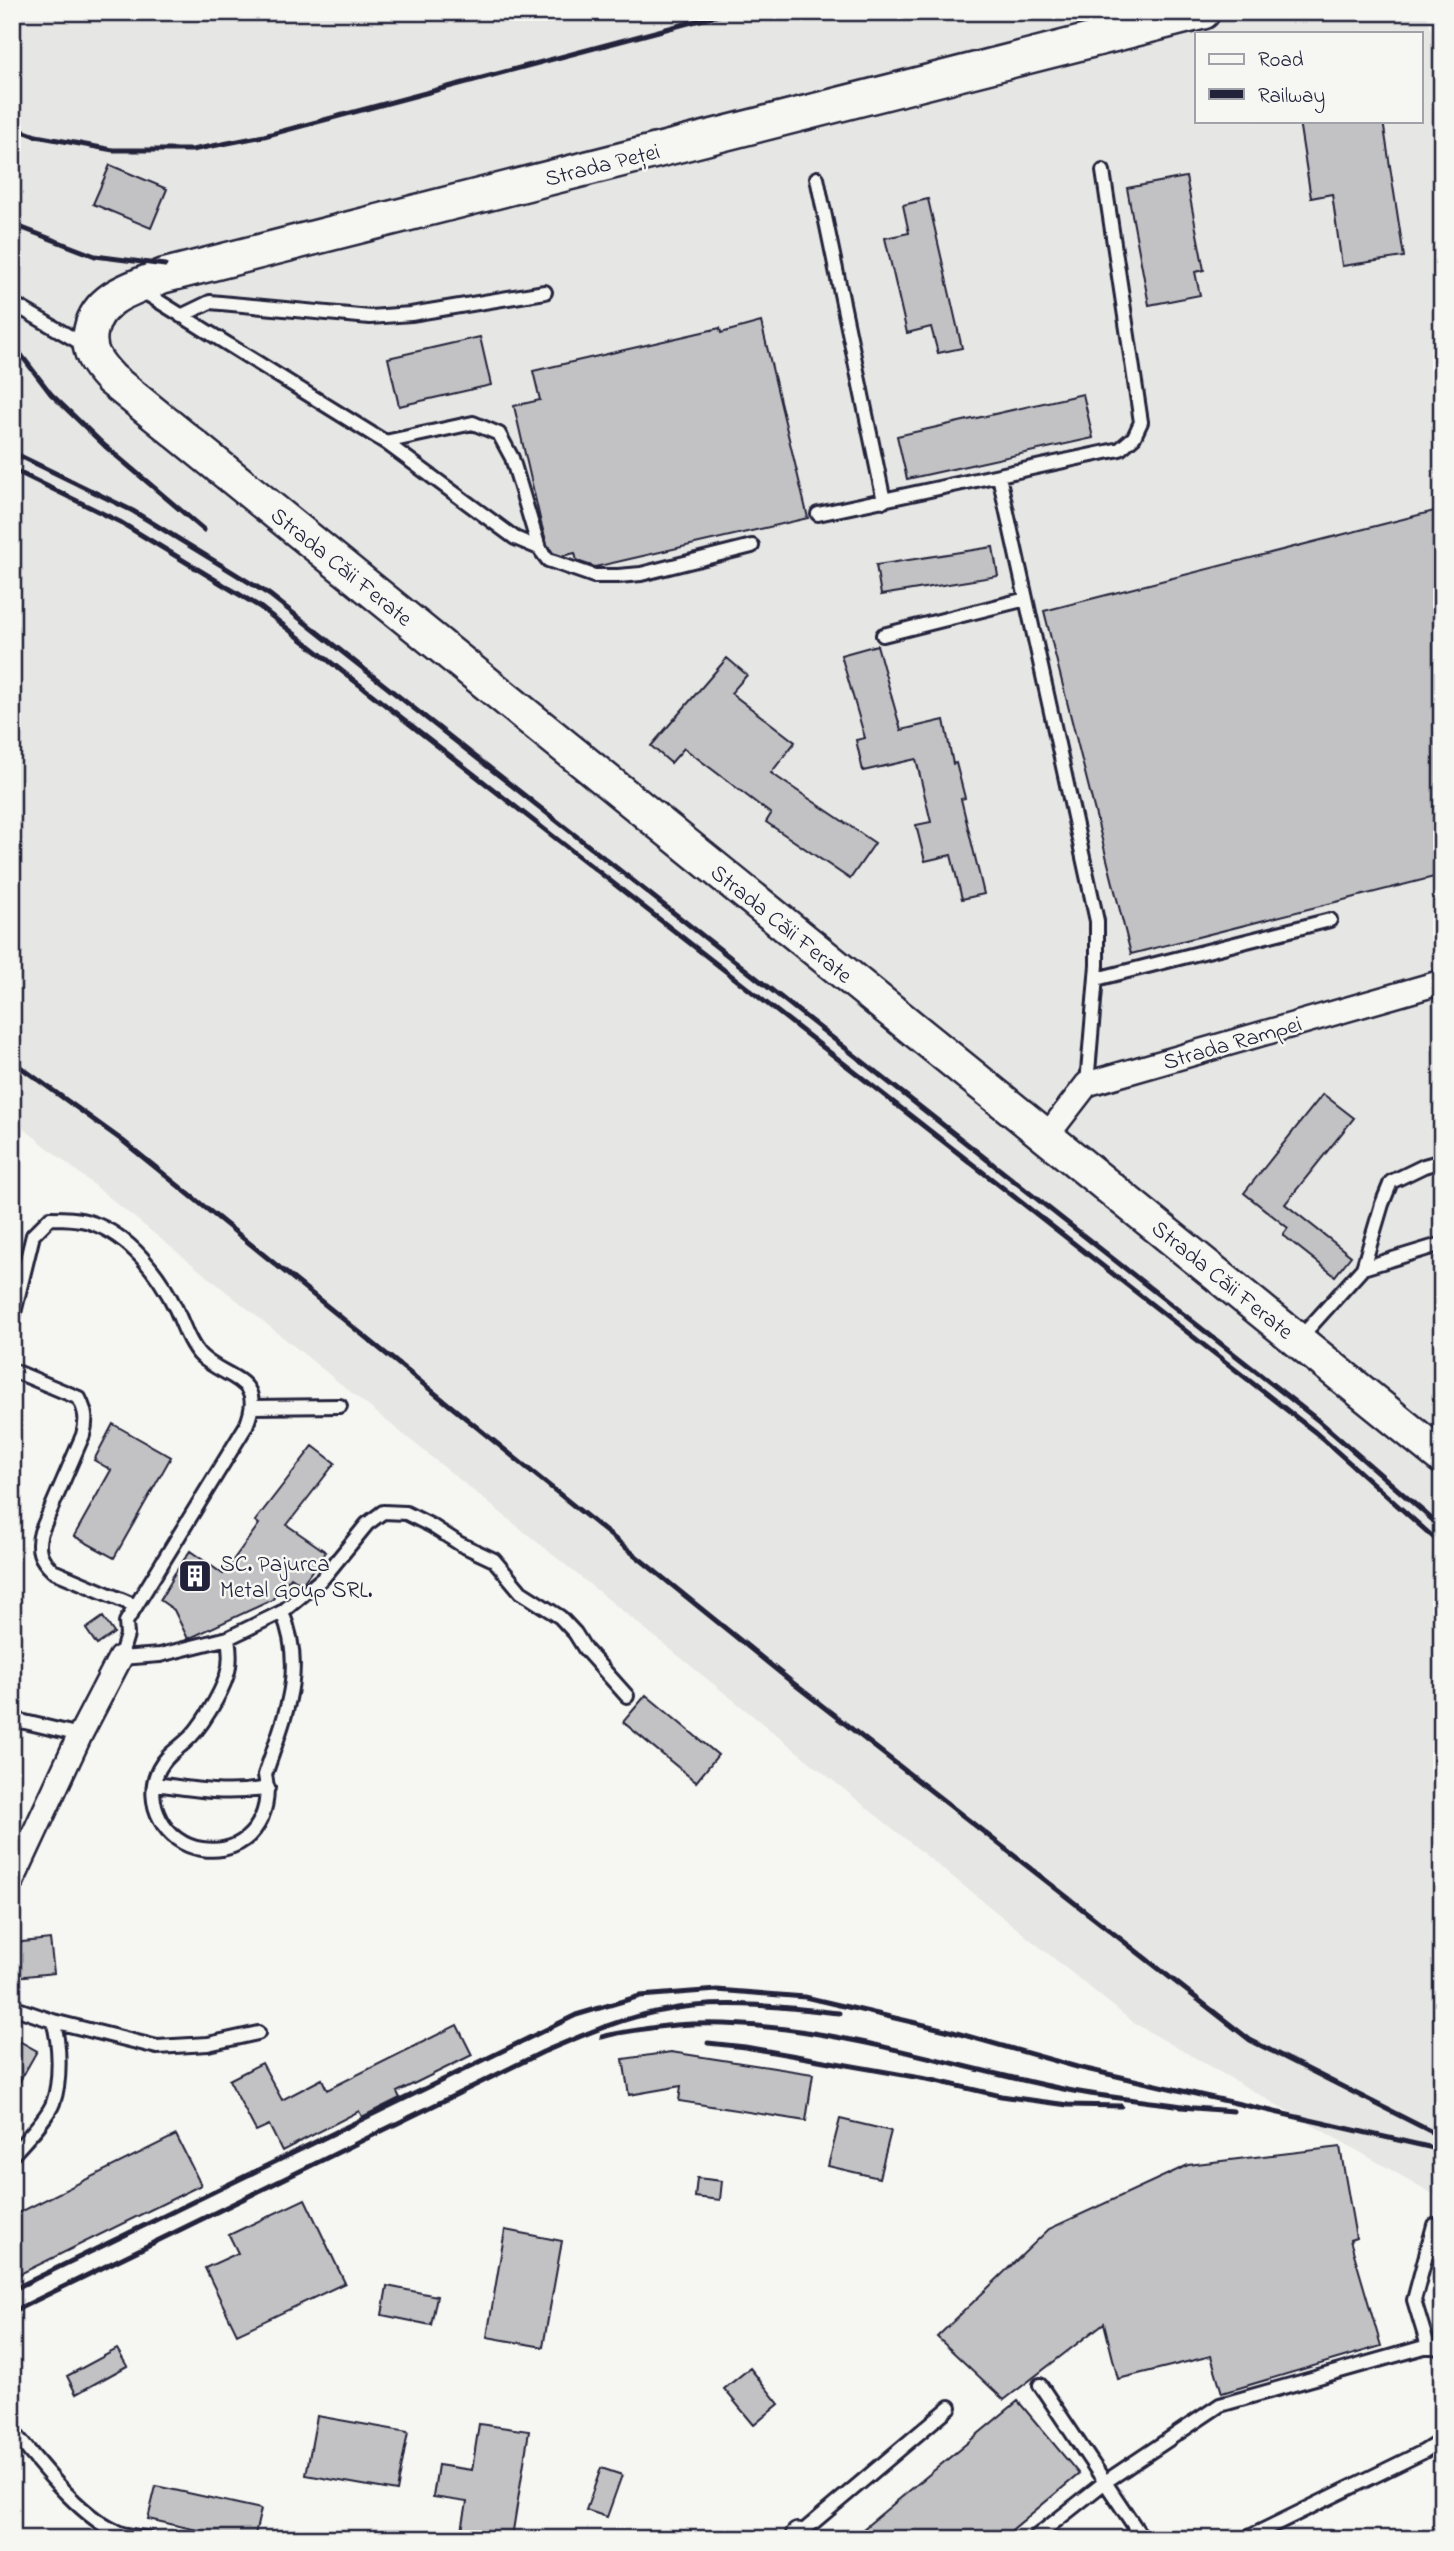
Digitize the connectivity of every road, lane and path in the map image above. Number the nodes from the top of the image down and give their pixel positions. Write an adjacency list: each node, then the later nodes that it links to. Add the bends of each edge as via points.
1 (1203, 12): 4 (street, Strada Peței, via 163,276)
2 (1102, 171): 10 (lane, via 1141,422 1120,449)
3 (817, 178): 11 (lane)
4 (136, 287): 7 (lane); 8 (street, Strada Peței, via 99,309)
5 (545, 292): 7 (lane, via 370,317 210,302)
6 (12, 303): 8 (lane)
7 (181, 316): 9 (lane)
8 (89, 348): 21 (street, Strada Căii Ferate, via 101,368 123,388)
9 (385, 442): 14 (lane, via 515,538); 14 (lane, via 473,423 499,434 512,458)
10 (999, 476): 11 (lane); 15 (lane)
11 (884, 501): 12 (lane)
12 (818, 514)
13 (752, 546): 14 (lane, via 618,576 578,571 548,559)
14 (540, 548)
15 (1026, 599): 16 (lane); 18 (lane, via 1097,921)
16 (883, 635)
17 (1331, 920): 18 (lane)
18 (1096, 979): 20 (lane)
19 (1442, 982): 20 (street, Strada Rampei)
20 (1087, 1084): 21 (street)
21 (1046, 1137): 26 (street, Strada Căii Ferate)
22 (1442, 1161): 24 (lane, via 1391,1182)
23 (1442, 1244): 24 (lane)
24 (1363, 1268): 26 (lane)
25 (12, 1321): 29 (lane, via 33,1235 50,1218 92,1223 140,1255 201,1356 242,1381)
26 (1298, 1340): 30 (street, Strada Căii Ferate)
27 (12, 1370): 31 (lane, via 79,1398 86,1411 83,1436 37,1544 44,1562 53,1571)
28 (340, 1406): 29 (lane)
29 (252, 1407): 31 (lane, via 246,1426)
30 (1442, 1457)
31 (136, 1606): 34 (lane, via 126,1622)
32 (282, 1612): 33 (lane); 35 (lane, via 323,1578 367,1524 383,1512 406,1513 494,1560 521,1591 560,1617); 39 (lane, via 295,1657 284,1716 265,1775)
33 (228, 1638): 34 (lane, via 160,1655); 38 (lane, via 227,1675 215,1699 186,1741 165,1759)
34 (120, 1658): 37 (street)
35 (627, 1696)
36 (12, 1719): 37 (lane)
37 (80, 1735): 40 (street)
38 (154, 1784): 39 (lane, via 210,1792); 39 (lane, via 153,1798 162,1824 182,1843 208,1850 235,1845 257,1828 268,1802)
39 (268, 1788)
40 (12, 1881)
41 (12, 2007): 42 (lane)
42 (53, 2021): 43 (lane, via 158,2047 208,2044); 44 (lane, via 58,2036 53,2104)
43 (258, 2033)
44 (12, 2155)
45 (1434, 2225): 46 (lane, via 1414,2300)
46 (1428, 2346): 47 (lane); 52 (lane, via 1220,2405)
47 (1442, 2349)
48 (1040, 2385): 52 (lane)
49 (950, 2407): 53 (lane)
50 (12, 2430): 54 (lane, via 53,2480 97,2519 121,2533)
51 (1442, 2440): 57 (lane)
52 (1105, 2482): 55 (lane); 56 (lane)
53 (798, 2537)
54 (149, 2539)
55 (1033, 2539)
56 (1143, 2539)
57 (1245, 2539)

